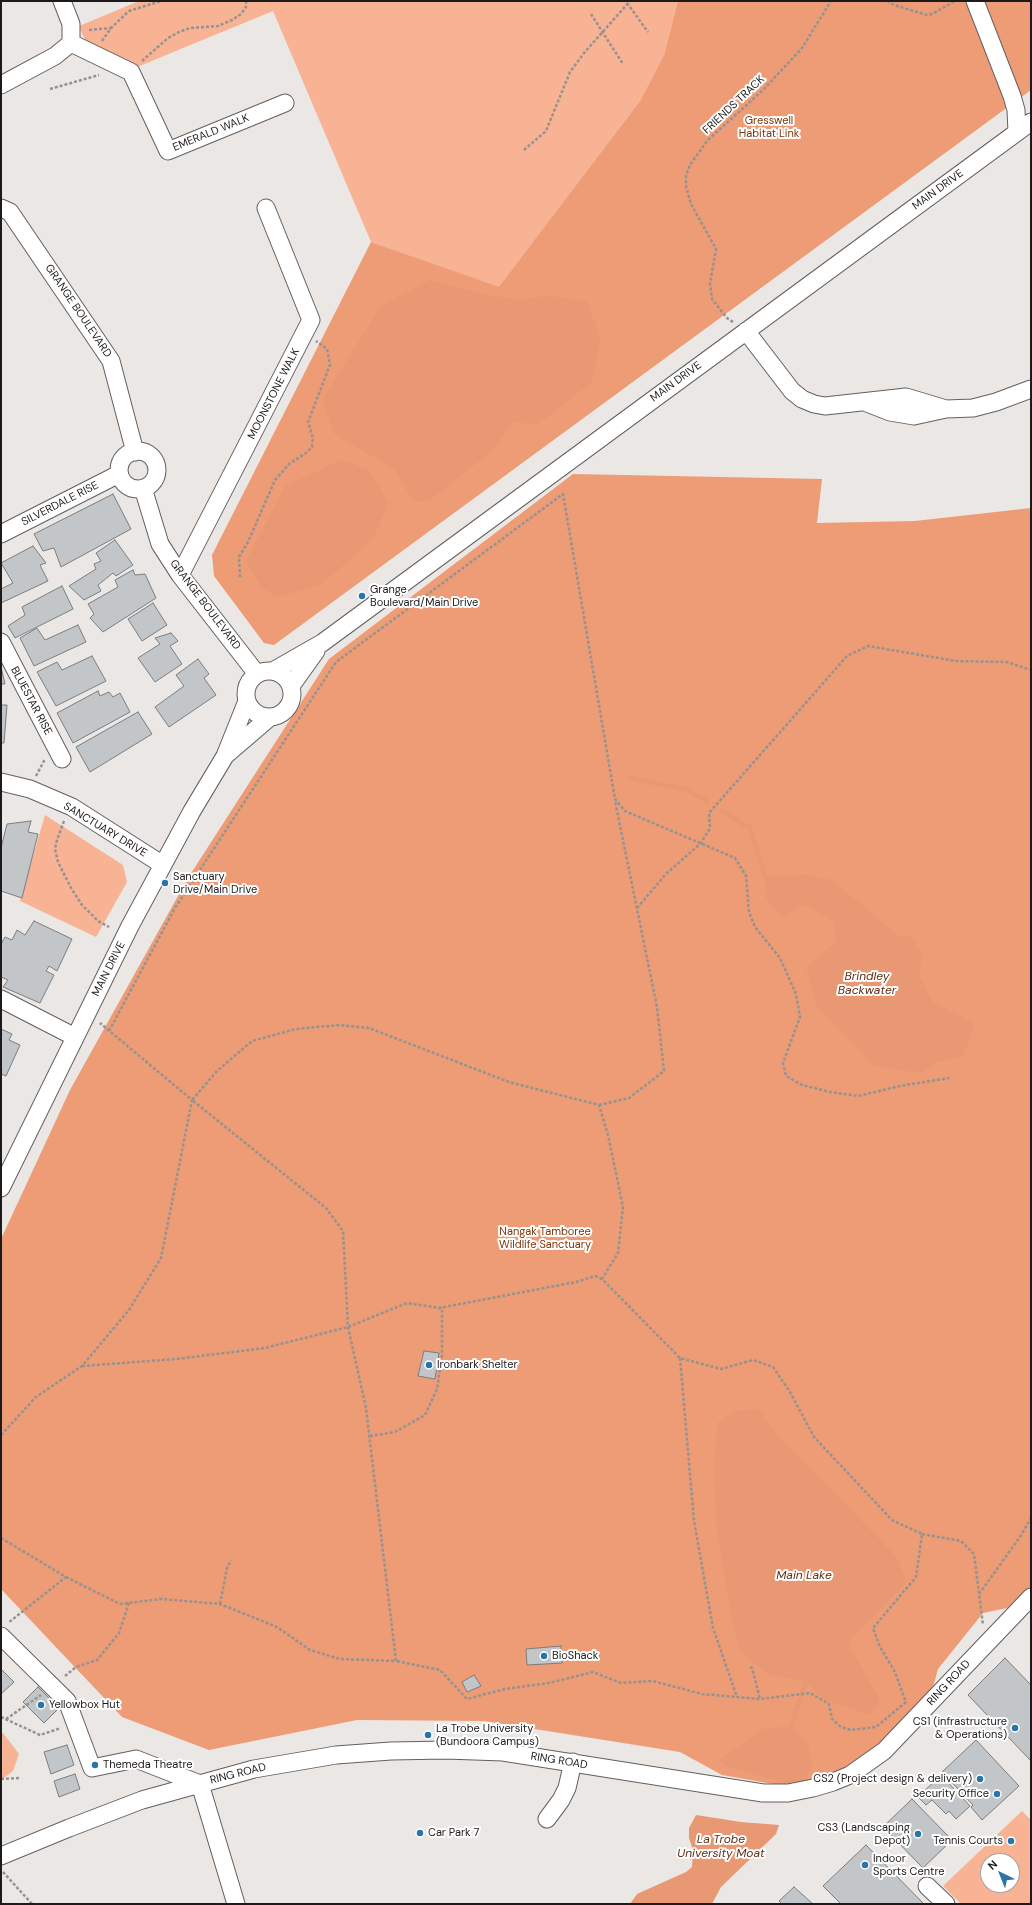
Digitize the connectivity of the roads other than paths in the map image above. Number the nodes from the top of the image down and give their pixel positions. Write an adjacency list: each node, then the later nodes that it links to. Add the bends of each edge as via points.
1 (62, 1): 3 (street, via 71,24)
2 (975, 1): 7 (street, via 1012,96 1016,110)
3 (71, 43): 4 (street, via 55,56); 5 (street, EMERALD WALK, via 131,72 168,150)
4 (1, 85)
5 (285, 103)
6 (1031, 122): 7 (street, MAIN DRIVE)
7 (1017, 132): 10 (street, MAIN DRIVE)
8 (1, 208): 12 (street, GRANGE BOULEVARD, via 10,212 112,361)
9 (266, 208): 16 (street, MOONSTONE WALK, via 311,320)
10 (746, 331): 11 (street, via 781,379 802,399 825,406 867,403 901,415 914,416 973,408); 18 (street, MAIN DRIVE)
11 (1031, 389)
12 (135, 452): 13 (street, via 125,456); 14 (street, via 148,454 156,465 155,478)
13 (119, 474): 14 (street, via 124,484); 15 (street, SILVERDALE RISE)
14 (143, 488): 16 (street, GRANGE BOULEVARD, via 160,544)
15 (1, 534)
16 (180, 575): 19 (street, GRANGE BOULEVARD)
17 (1, 642): 23 (street, BLUESTAR RISE)
18 (322, 643): 19 (street, MAIN DRIVE); 20 (street, MAIN DRIVE)
19 (265, 672): 20 (street, via 284,675); 21 (street, via 247,686)
20 (292, 686): 22 (street, via 289,707 277,717)
21 (247, 701): 22 (street, via 256,713); 24 (street, MAIN DRIVE)
22 (270, 718): 24 (street, MAIN DRIVE)
23 (59, 754)
24 (225, 756): 26 (street, MAIN DRIVE)
25 (1, 782): 26 (street, SANCTUARY DRIVE, via 30,789 72,807)
26 (163, 865): 28 (street, MAIN DRIVE)
27 (1, 999): 28 (street)
28 (75, 1037): 29 (street, MAIN DRIVE)
29 (1, 1188)
30 (1031, 1597): 32 (street, RING ROAD, via 884,1751 850,1775 826,1784 788,1793 762,1793)
31 (4, 1630): 33 (street, via 52,1688 67,1701 92,1768 136,1759)
32 (573, 1762): 33 (street, RING ROAD, via 503,1752 390,1751 336,1755 262,1768); 34 (street, via 567,1788)
33 (200, 1784): 35 (street, RING ROAD, via 142,1800); 37 (street)
34 (547, 1819)
35 (1, 1856)
36 (928, 1886): 38 (street)
37 (236, 1904)
38 (946, 1904)

